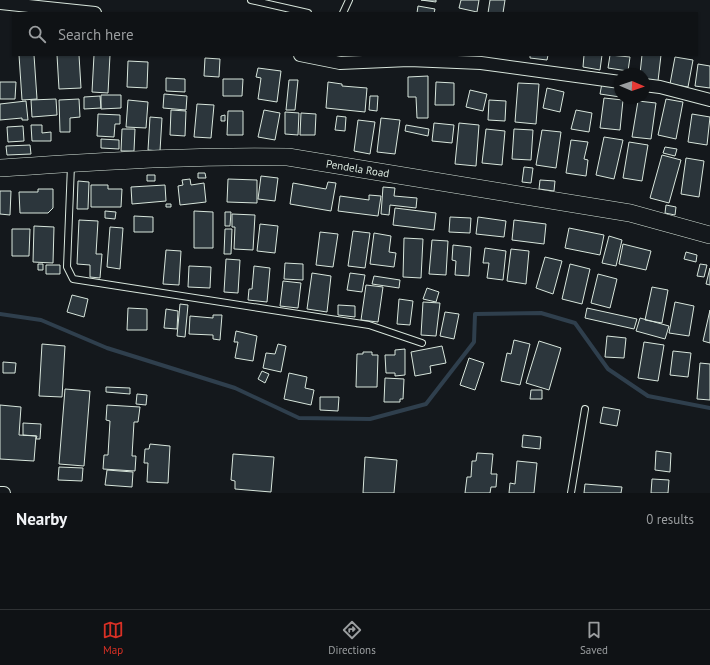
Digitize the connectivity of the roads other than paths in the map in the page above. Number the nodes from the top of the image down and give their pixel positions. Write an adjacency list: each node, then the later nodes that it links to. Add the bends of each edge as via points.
1 (251, 0): 5 (lane)
2 (350, 0): 6 (lane)
3 (0, 3): 4 (street)
4 (86, 12)
5 (304, 12)
6 (344, 12)
7 (305, 56): 8 (street, via 340,63 409,60 481,63)
8 (614, 81)
9 (650, 86): 10 (street)
10 (710, 100)
11 (72, 163): 12 (street, Pendela Road); 13 (street, Pendela Road, via 246,156 288,157 630,213); 14 (lane, via 68,267 73,279 369,325)
12 (0, 168)
13 (710, 235)
14 (422, 343)
15 (585, 409): 18 (lane)
16 (0, 493): 17 (street)
17 (4, 493)
18 (571, 493)

